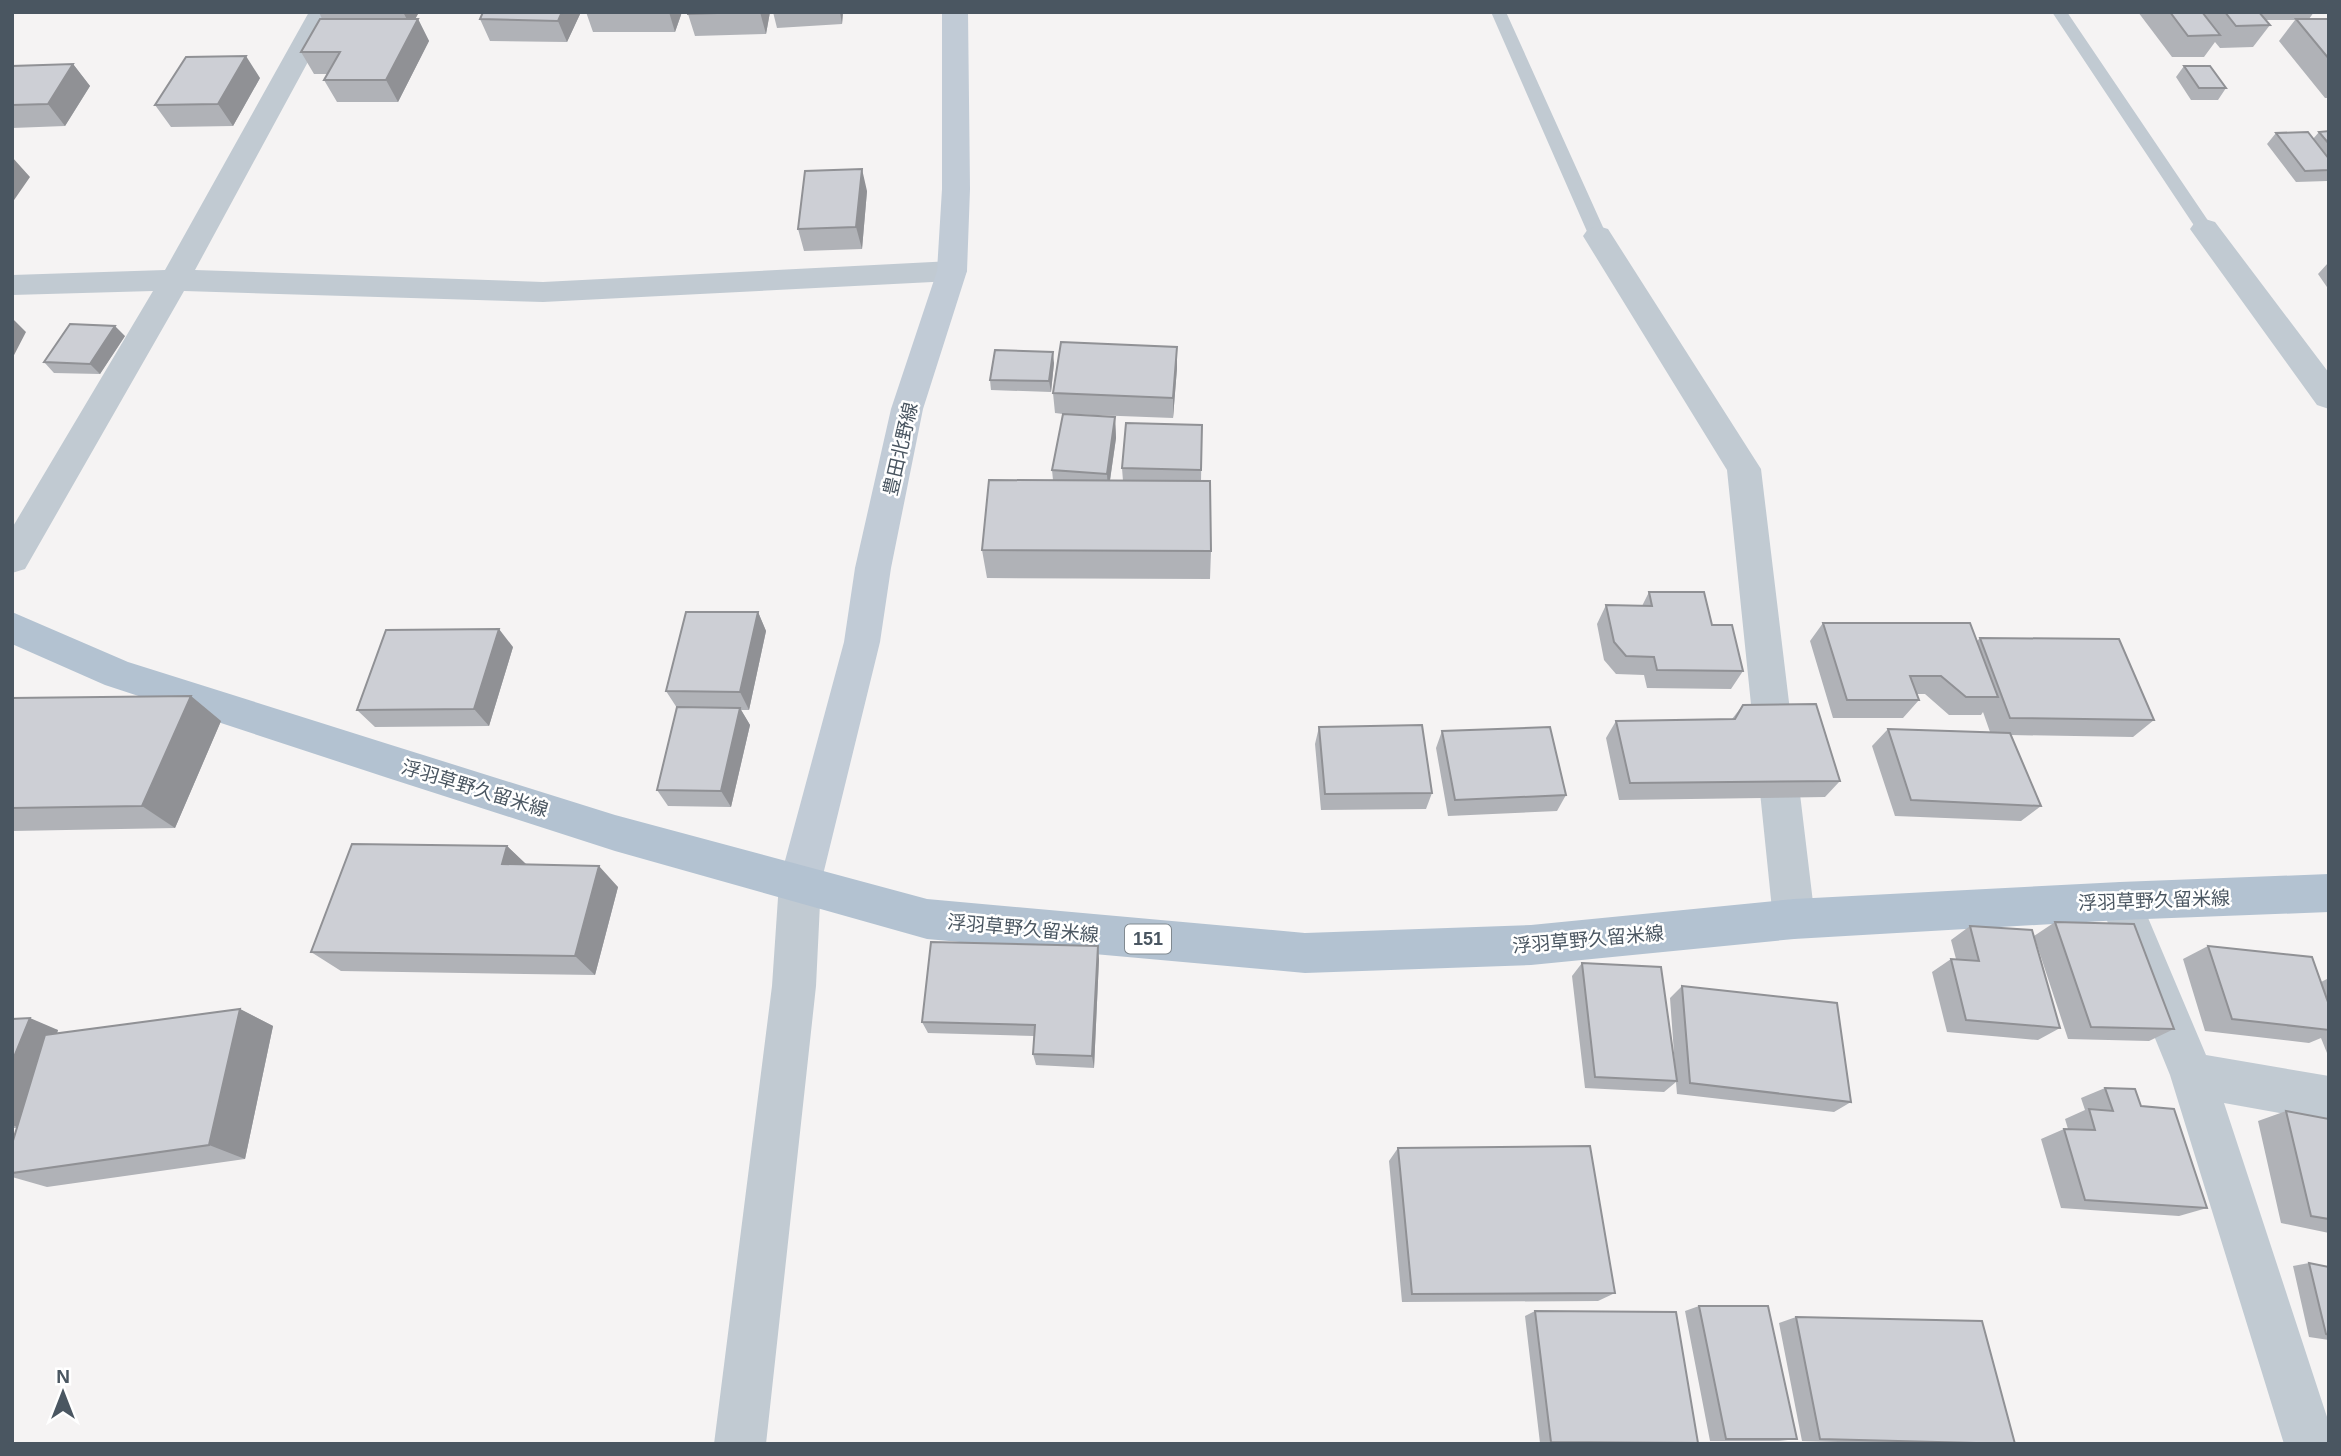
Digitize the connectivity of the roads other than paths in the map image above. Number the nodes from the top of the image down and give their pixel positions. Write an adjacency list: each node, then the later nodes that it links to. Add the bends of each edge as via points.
1 (322, 12): 8 (street)
2 (956, 12): 7 (main road, 豊田北野線)
3 (1498, 12): 6 (lane)
4 (2059, 12): 5 (lane)
5 (2206, 229): 10 (street)
6 (1598, 236): 16 (street, via 1744,469)
7 (952, 271): 8 (street, via 543,292); 13 (main road, 豊田北野線, via 907,409 862,642)
8 (175, 280): 9 (street); 11 (street)
9 (12, 285)
10 (2329, 397)
11 (12, 559)
12 (12, 627): 13 (main road, 浮羽草野久留米線 / 151, via 118,674 615,832)
13 (800, 883): 16 (main road, 浮羽草野久留米線 / 151, via 927,919 1305,953 1531,945); 19 (street, via 794,986)
14 (2329, 893): 15 (main road, 浮羽草野久留米線 / 151)
15 (2120, 901): 16 (main road, 浮羽草野久留米線 / 151); 17 (street)
16 (1794, 919)
17 (2192, 1075): 18 (street); 20 (street)
18 (2329, 1100)
19 (740, 1444)
20 (2310, 1444)

